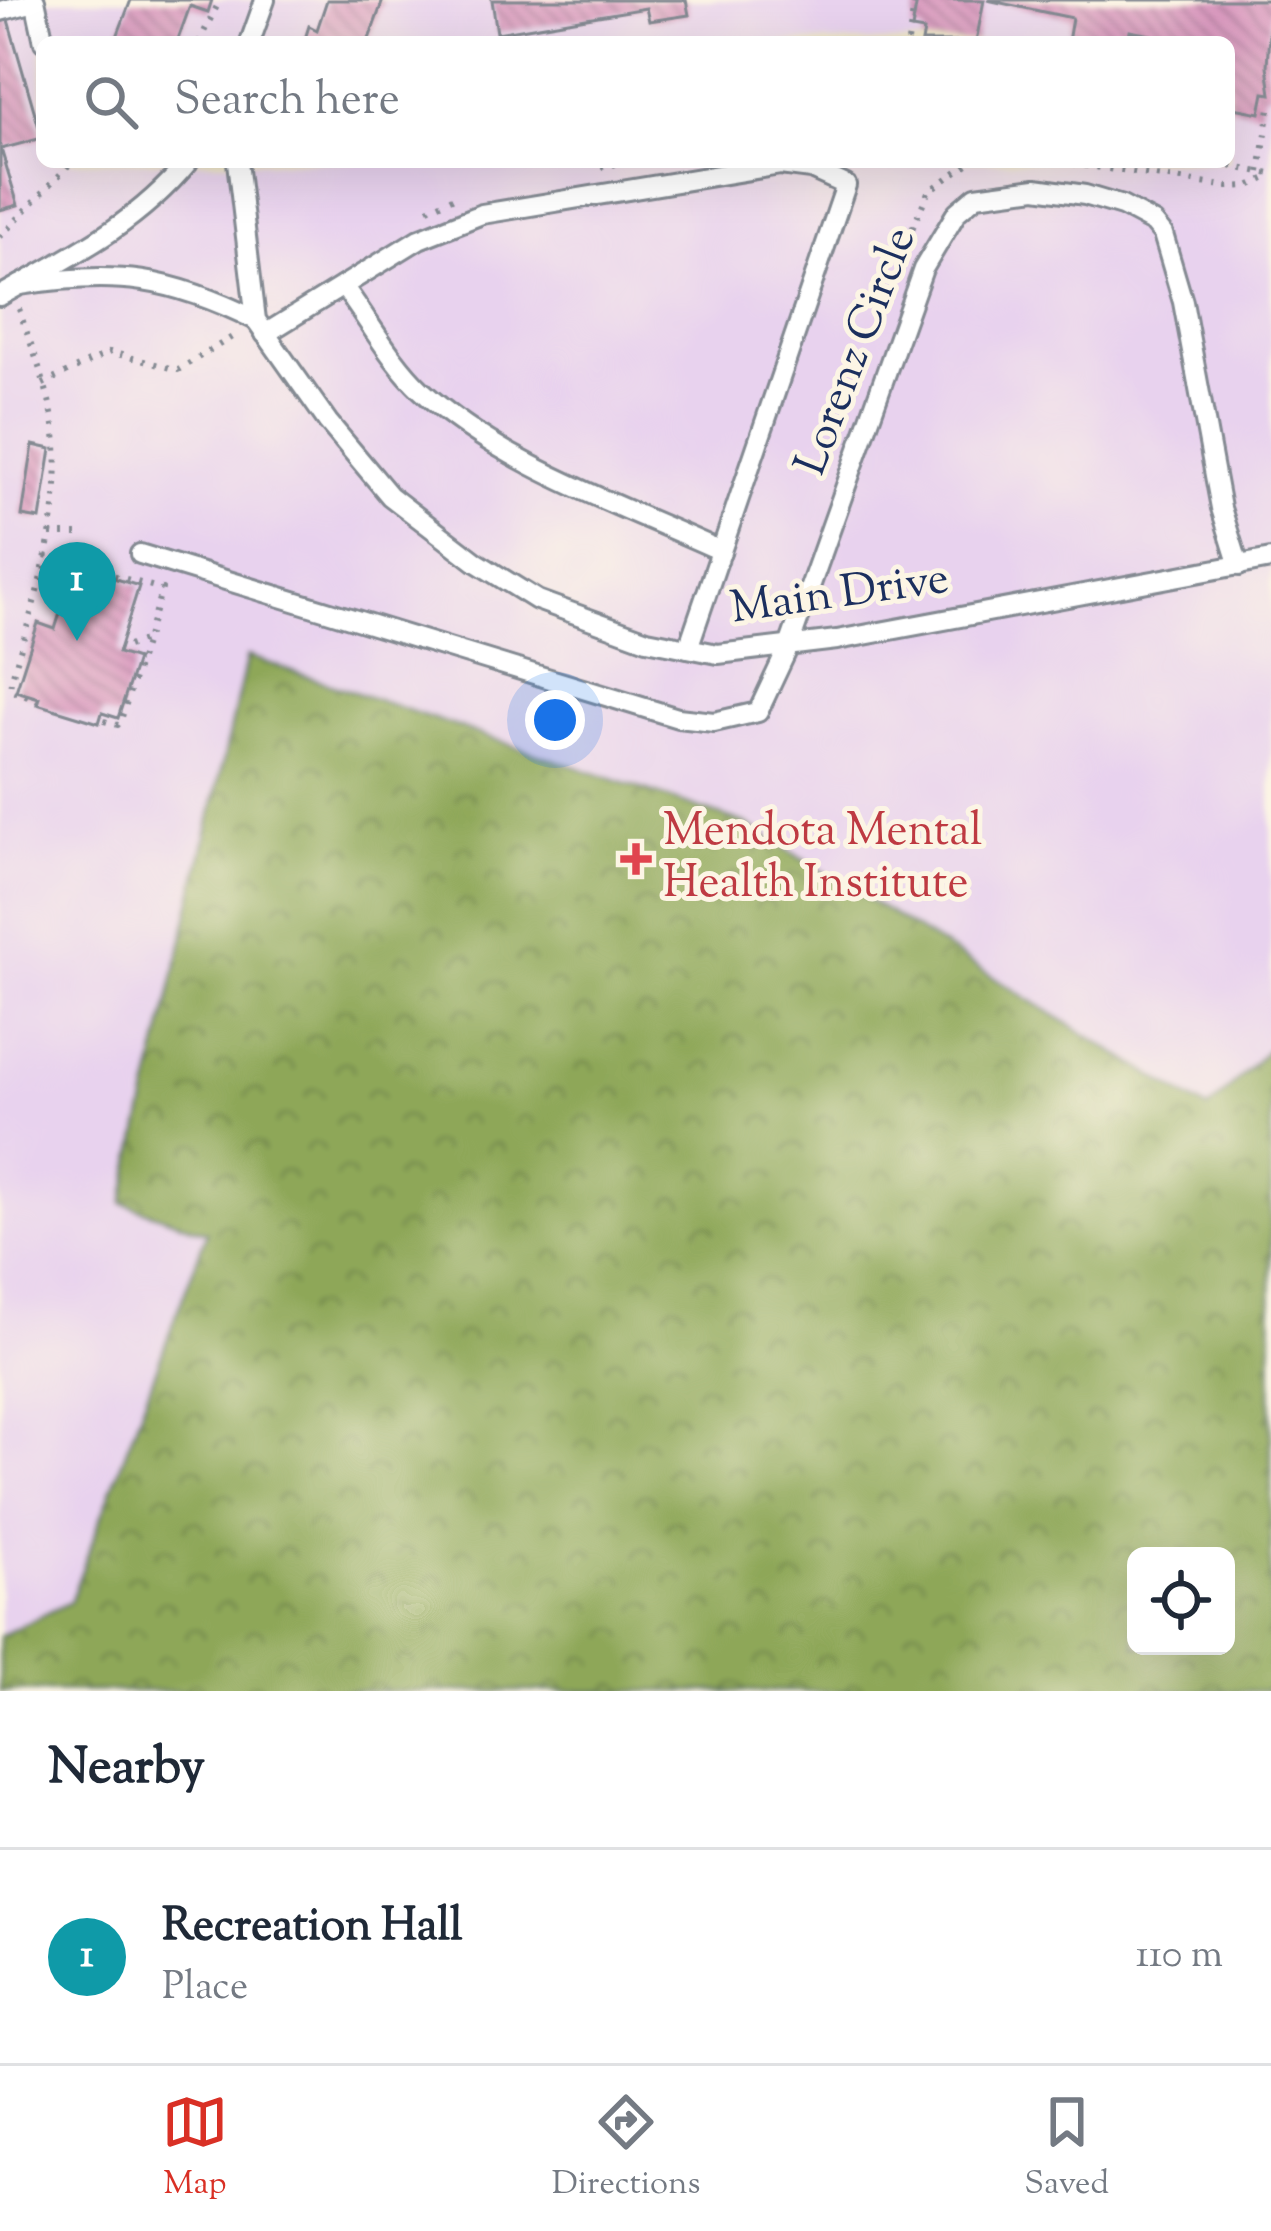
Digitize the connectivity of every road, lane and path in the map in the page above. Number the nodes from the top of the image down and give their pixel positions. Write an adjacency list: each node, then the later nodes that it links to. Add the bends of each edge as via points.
1 (220, 0): 7 (path)
2 (265, 0): 8 (lane)
3 (915, 0): 9 (path)
4 (35, 1): 5 (lane); 6 (lane)
5 (0, 11)
6 (43, 36)
7 (202, 36)
8 (252, 36)
9 (909, 36)
10 (1271, 101): 18 (path)
11 (1235, 167): 18 (path)
12 (66, 168): 20 (path)
13 (175, 168): 22 (lane, via 132,220)
14 (238, 168): 23 (lane, Main Drive)
15 (762, 168): 21 (lane, via 482,214 419,239)
16 (799, 168): 27 (lane, via 847,185)
17 (1101, 168): 19 (path, via 1229,187)
18 (1260, 172): 19 (path)
19 (1271, 175)
20 (0, 238)
21 (344, 286): 23 (lane); 27 (lane, via 418,388 466,427)
22 (11, 290): 23 (lane, Main Drive, via 82,275 128,277 188,289); 24 (path, via 55,431)
23 (261, 327): 36 (lane, Main Drive, via 328,422 427,528 536,600)
24 (50, 534): 25 (path); 29 (path)
25 (81, 534)
26 (100, 549): 32 (path)
27 (722, 551): 36 (lane)
28 (140, 554): 35 (lane, via 679,718 728,721 758,712)
29 (46, 556): 32 (path); 37 (path, via 10,681 10,690)
30 (1271, 559): 31 (lane, Main Drive)
31 (1239, 566): 35 (lane, Main Drive); 35 (lane, Lorenz Circle, via 1163,234 1122,206 1085,195 1003,190 976,196 957,212 923,269)
32 (89, 568): 33 (path, via 162,589)
33 (146, 640): 34 (path); 38 (path, via 121,721)
34 (128, 646)
35 (789, 646): 36 (lane, Main Drive, via 718,654)
36 (688, 648)
37 (38, 701)
38 (100, 720)

